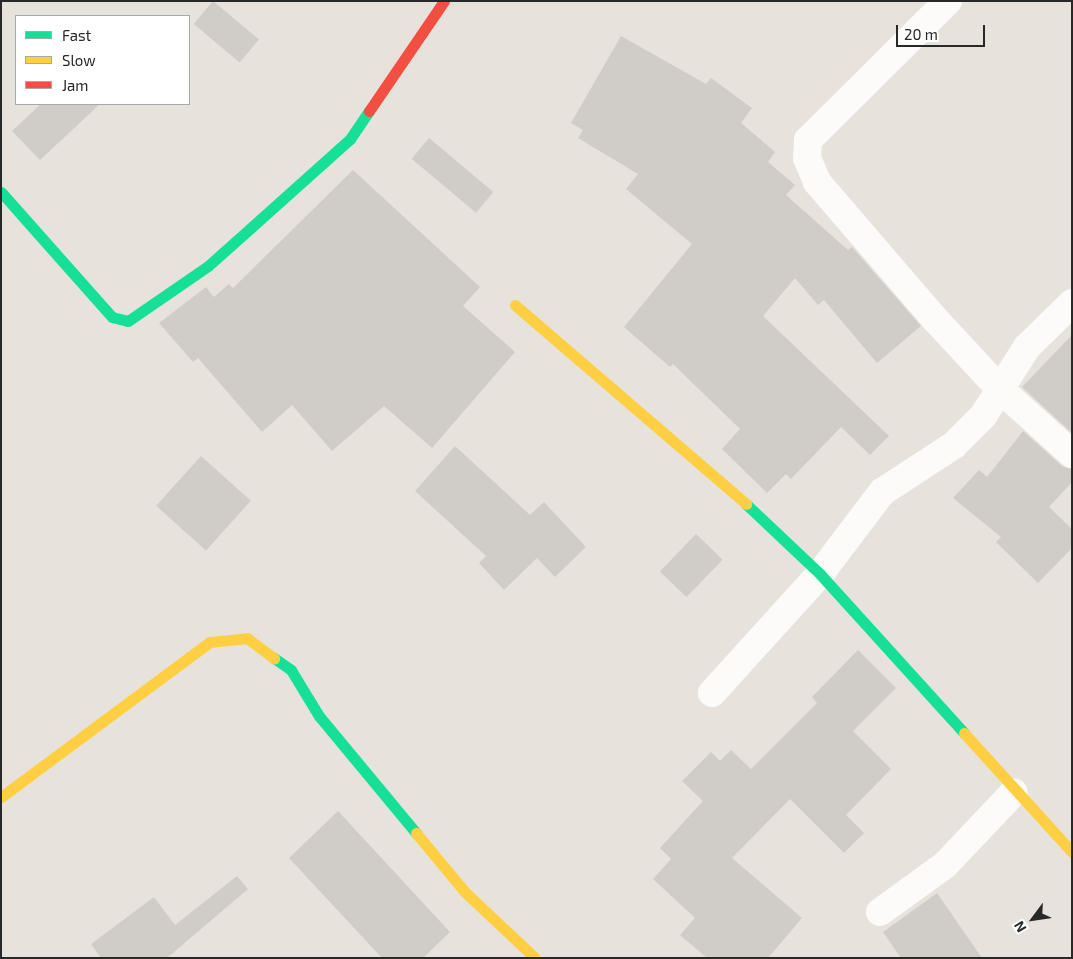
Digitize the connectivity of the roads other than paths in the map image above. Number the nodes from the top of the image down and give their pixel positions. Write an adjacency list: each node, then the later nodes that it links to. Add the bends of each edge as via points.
1 (444, 1): 3 (street, via 350,139 208,266 141,316 128,321 112,317)
2 (948, 1): 6 (street, via 808,140 806,158 817,182)
3 (1, 192)
4 (1072, 303): 6 (street, via 1027,347)
5 (515, 305): 8 (street, via 698,460)
6 (1000, 389): 7 (street); 8 (street, via 983,416 954,445 882,492)
7 (1072, 454)
8 (820, 574): 9 (street); 10 (street)
9 (712, 693)
10 (1014, 792): 12 (street); 13 (street, via 945,866)
11 (1, 797): 14 (street, via 210,642 247,638 291,670 319,716 465,892)
12 (1072, 852)
13 (880, 912)
14 (535, 958)

